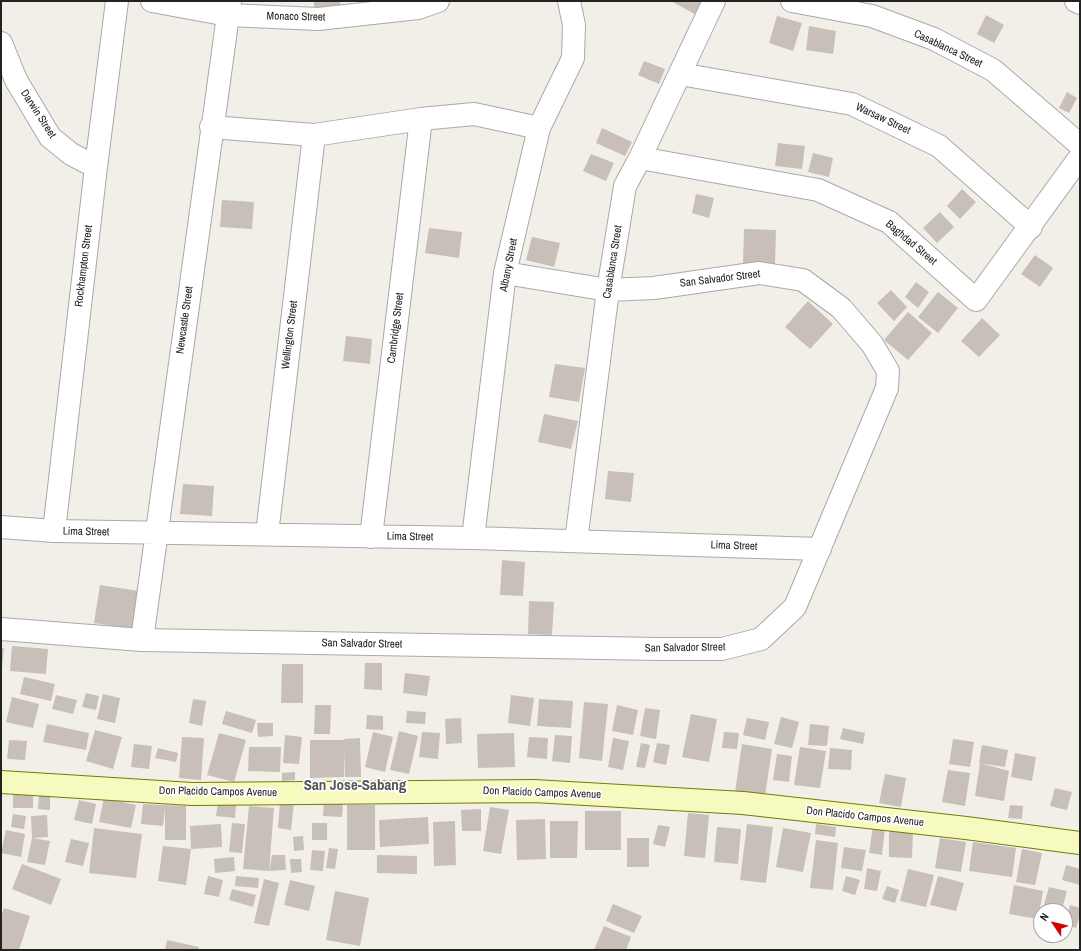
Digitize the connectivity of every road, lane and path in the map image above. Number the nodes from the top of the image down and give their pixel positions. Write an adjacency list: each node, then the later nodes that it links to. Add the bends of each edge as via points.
1 (117, 1): 19 (street, Rockhampton Street)
2 (152, 1): 9 (street, Monaco Street)
3 (438, 1): 9 (street, Monaco Street, via 418,8 318,19)
4 (569, 1): 14 (street, Albany Street, via 574,25 573,58)
5 (714, 1): 11 (street, Casablanca Street)
6 (792, 1): 16 (street, Casablanca Street, via 872,16 934,40 994,70)
7 (1076, 1): 8 (street)
8 (1080, 3)
9 (229, 8): 13 (street, Newcastle Street)
10 (1, 43): 19 (street, Darwin Street, via 16,80 50,137 71,154)
11 (680, 74): 18 (street, Casablanca Street); 20 (street, Warsaw Street, via 852,104 940,146)
12 (421, 119): 14 (street, via 474,114); 15 (street); 27 (street, Cambridge Street)
13 (211, 127): 15 (street); 25 (street, Newcastle Street)
14 (539, 128): 21 (street, Albany Street)
15 (314, 135): 26 (street, Wellington Street)
16 (1080, 145)
17 (1080, 157): 20 (street, Baghdad Street)
18 (640, 158): 20 (street, Baghdad Street, via 818,190 889,222 976,300); 22 (street, Casablanca Street, via 625,186)
19 (96, 167): 24 (street, Rockhampton Street)
20 (1031, 227)
21 (505, 273): 22 (street, San Salvador Street); 28 (street, Albany Street)
22 (608, 290): 29 (street, Casablanca Street); 30 (street, San Salvador Street, via 654,288 759,273 803,280 841,308 872,344 888,371 887,388)
23 (1, 527): 24 (street, Lima Street)
24 (54, 531): 25 (street, Lima Street)
25 (156, 532): 26 (street, Lima Street); 32 (street, Newcastle Street)
26 (267, 534): 27 (street, Lima Street)
27 (371, 536): 28 (street, Lima Street)
28 (474, 538): 29 (street, Lima Street)
29 (576, 541): 30 (street, Lima Street)
30 (820, 549): 32 (street, San Salvador Street, via 795,608 762,638 722,649)
31 (1, 629): 32 (street, San Salvador Street)
32 (142, 640)
33 (1, 782): 34 (main road, Don Placido Campos Avenue, via 192,794 534,791 743,803)
34 (1080, 843)

